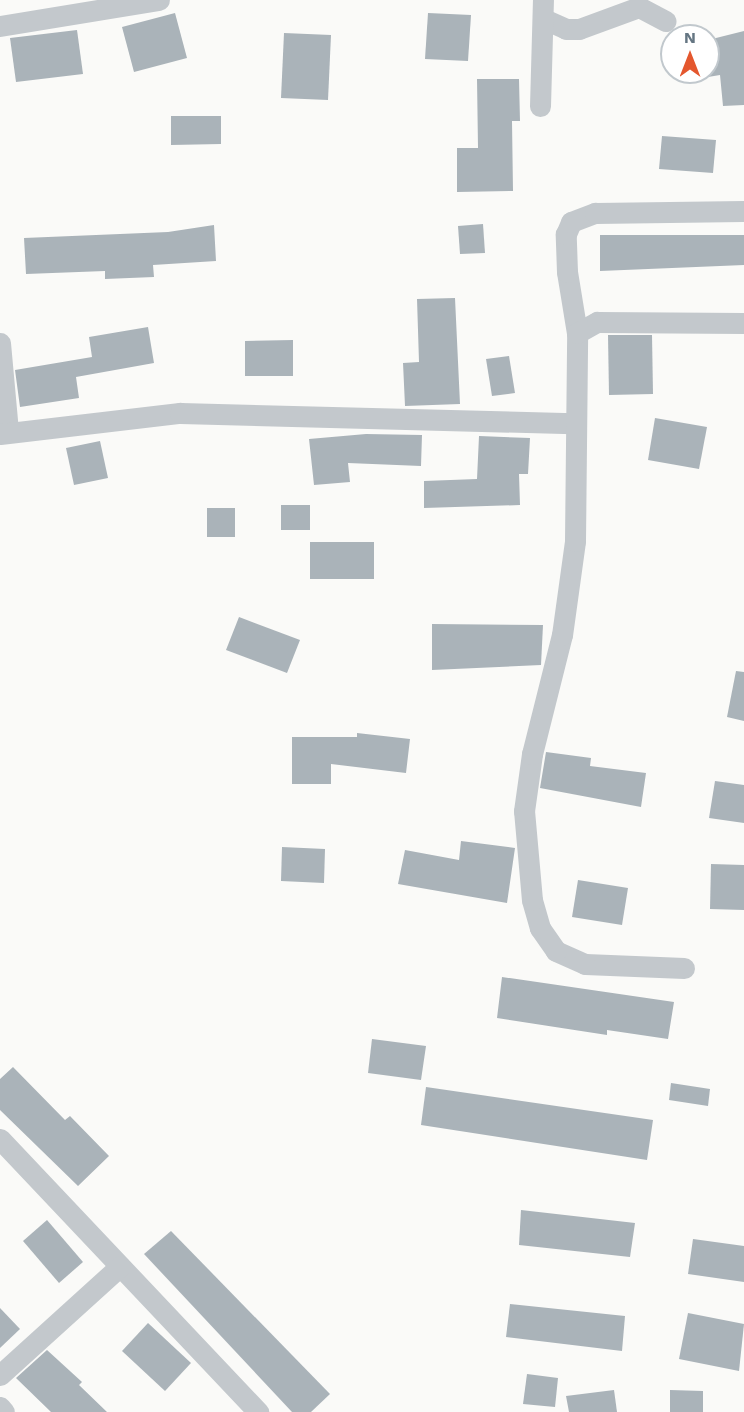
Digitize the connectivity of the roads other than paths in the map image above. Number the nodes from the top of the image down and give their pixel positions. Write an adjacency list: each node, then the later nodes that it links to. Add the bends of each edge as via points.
1 (159, 0): 4 (street)
2 (543, 9): 3 (street, via 566,29 579,29 639,7); 5 (street)
3 (665, 21)
4 (0, 26)
5 (540, 106)
6 (744, 211): 8 (street, via 596,213 571,222 566,234 567,272)
7 (744, 323): 8 (street, via 597,322)
8 (577, 333): 10 (street)
9 (0, 343): 11 (street)
10 (573, 423): 11 (street, via 180,413); 12 (street, via 575,542 562,635 532,754 524,811 532,900 540,928 556,951 585,964)
11 (4, 432)
12 (684, 968)
13 (0, 1139): 14 (street)
14 (120, 1266): 15 (street); 18 (street)
15 (0, 1375)
16 (0, 1407): 17 (street)
17 (4, 1412)
18 (258, 1412)

